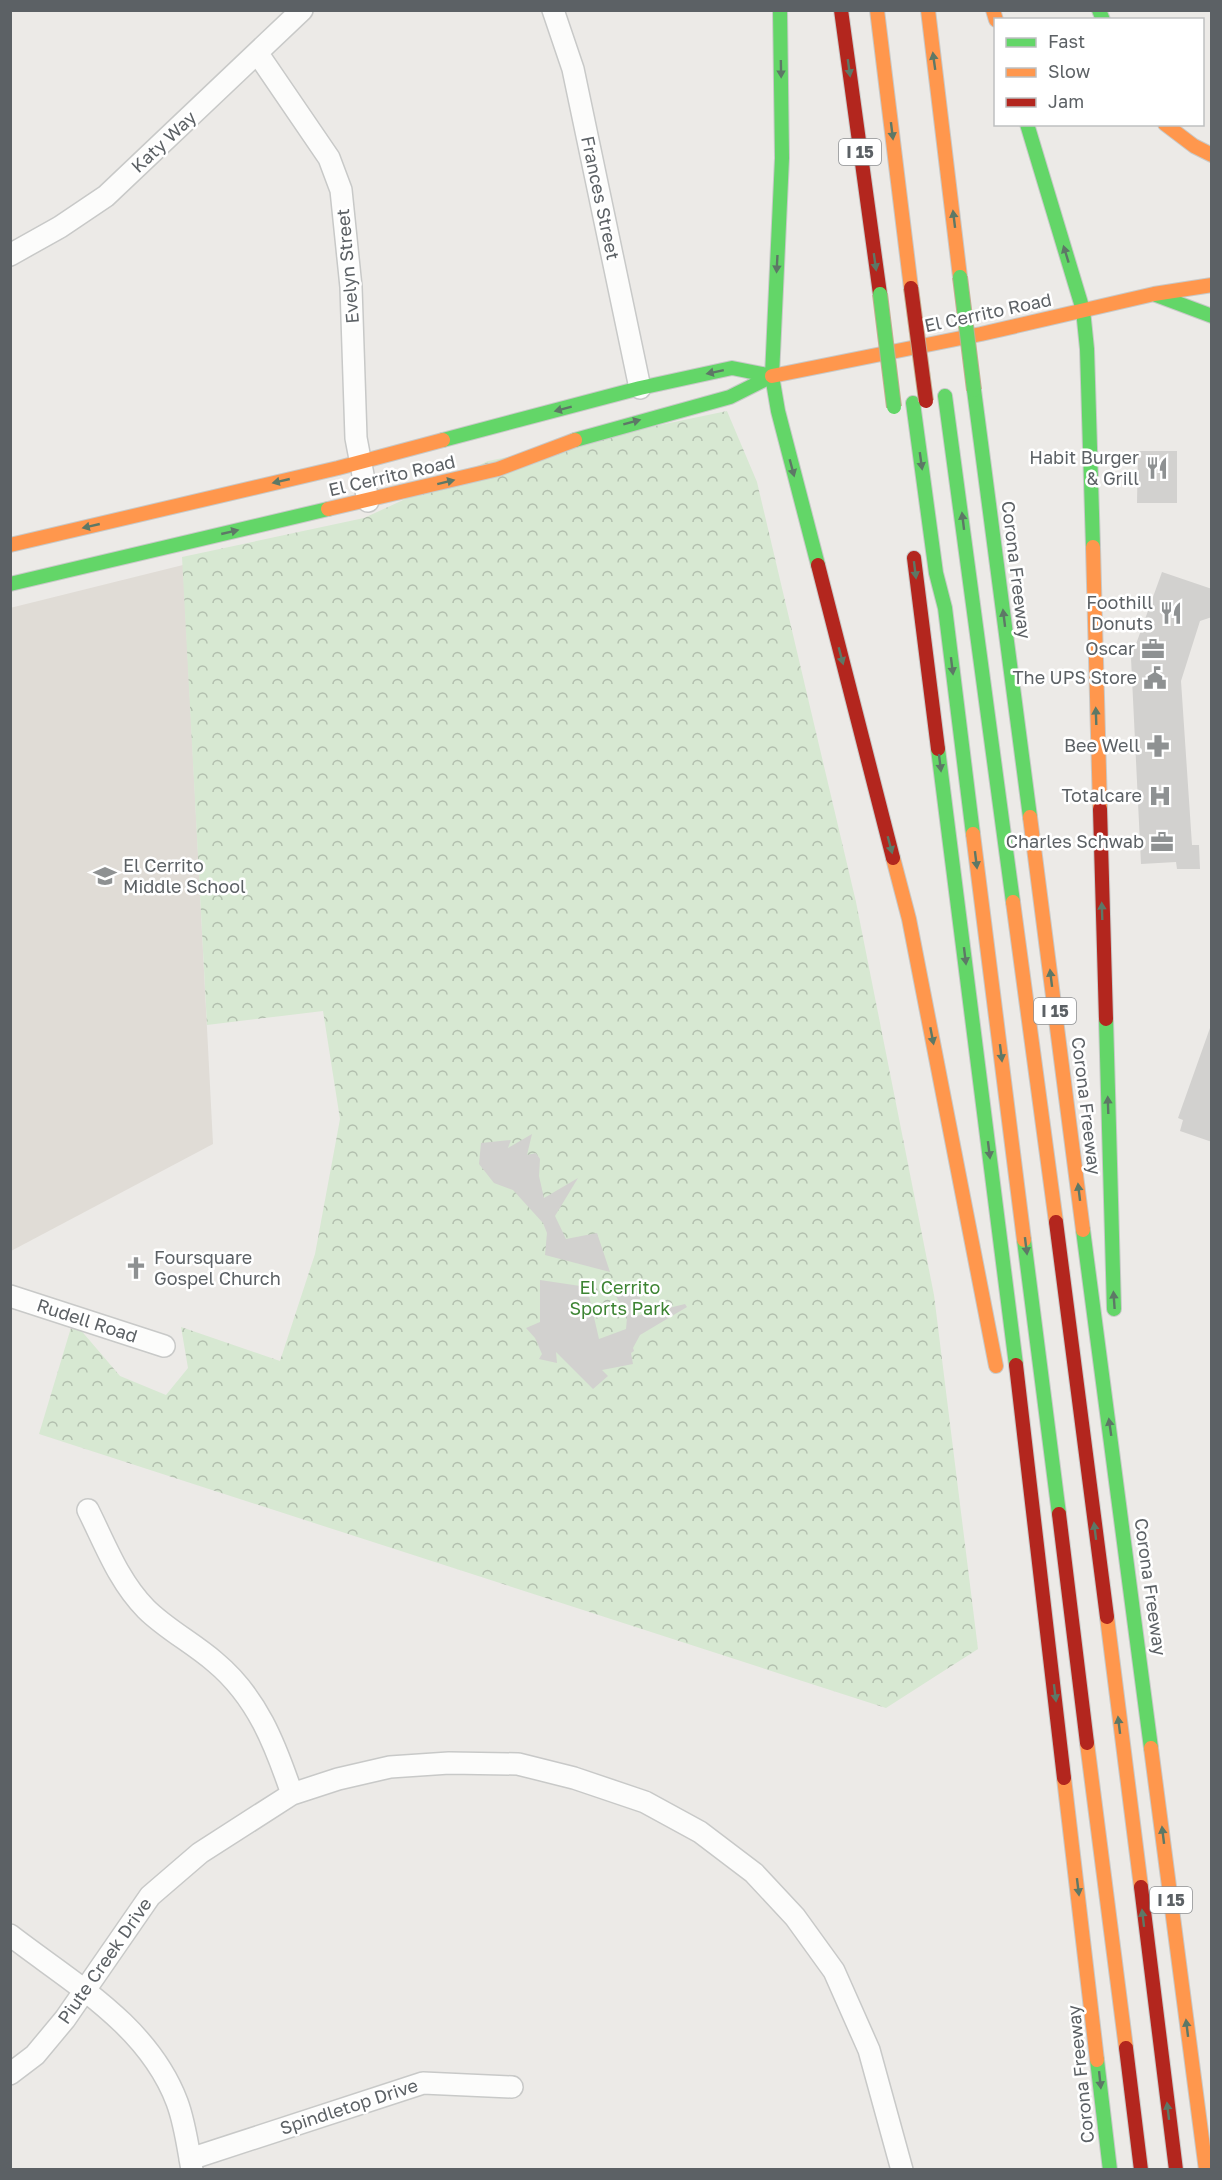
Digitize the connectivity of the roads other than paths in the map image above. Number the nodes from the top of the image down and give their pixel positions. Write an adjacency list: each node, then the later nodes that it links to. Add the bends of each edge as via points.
1 (302, 10): 8 (street, Katy Way)
2 (553, 10): 21 (street, Frances Street, via 573,69)
3 (780, 10): 20 (main road, one-way to 20, via 782,158)
4 (841, 10): 23 (main road, I 15, one-way to 23, bridge)
5 (863, 10): 14 (main road)
6 (877, 10): 14 (main road, one-way to 14)
7 (927, 10): 29 (main road, Corona Freeway / I 15, one-way to 7, bridge)
8 (258, 54): 12 (street, Katy Way, via 106,196); 24 (street, Evelyn Street, via 329,158 342,190)
9 (1029, 126): 16 (main road, one-way to 9)
10 (1168, 126): 11 (main road)
11 (1212, 155)
12 (10, 255)
13 (1212, 285): 15 (main road, El Cerrito Road)
14 (904, 289): 48 (main road, one-way to 48, bridge, via 946,573 945,608)
15 (1154, 294): 16 (main road, El Cerrito Road); 17 (main road)
16 (1083, 310): 20 (main road, El Cerrito Road); 32 (main road, one-way to 16)
17 (1212, 316)
18 (937, 328): 19 (main road)
19 (941, 362)
20 (772, 376): 21 (main road, El Cerrito Road, one-way to 21, via 732,368); 25 (main road, El Cerrito Road, one-way to 20, via 498,469 596,432 730,397); 34 (main road, one-way to 34, via 909,919)
21 (640, 388): 24 (main road, El Cerrito Road, one-way to 24)
22 (944, 391): 30 (main road, one-way to 22)
23 (895, 413)
24 (360, 462): 25 (street, Evelyn Street); 27 (main road, El Cerrito Road, one-way to 27)
25 (368, 501): 28 (main road, El Cerrito Road, one-way to 25)
26 (911, 538): 39 (main road, Corona Freeway, one-way to 39)
27 (10, 545)
28 (10, 584)
29 (1015, 703): 30 (main road, via 1022,909 1039,1042); 38 (main road, Corona Freeway / I 15, one-way to 29)
30 (1040, 1100): 49 (main road, one-way to 30)
31 (10, 1296): 33 (street, Rudell Road)
32 (1116, 1328)
33 (164, 1346)
34 (998, 1377)
35 (1122, 1421): 38 (main road)
36 (1010, 1436): 39 (main road)
37 (88, 1510): 40 (street, via 123,1579 147,1609 217,1663 253,1703 275,1742)
38 (1137, 1631): 50 (main road, Corona Freeway / I 15, one-way to 38)
39 (1048, 1635): 47 (main road, Corona Freeway, one-way to 47)
40 (292, 1794): 42 (street, Piute Creek Drive, via 200,1853 150,1896); 46 (street, Piute Creek Drive, via 390,1767 518,1764 645,1802 700,1832 754,1873 795,1917 834,1971 870,2050)
41 (10, 1935): 42 (street)
42 (85, 1993): 43 (street, Piute Creek Drive, via 35,2055); 45 (street, via 117,2016 147,2047 177,2102)
43 (10, 2073)
44 (512, 2087): 45 (street, Spindletop Drive, via 423,2082)
45 (191, 2164)
46 (902, 2169)
47 (1110, 2169)
48 (1141, 2169)
49 (1176, 2169)
50 (1206, 2169)

